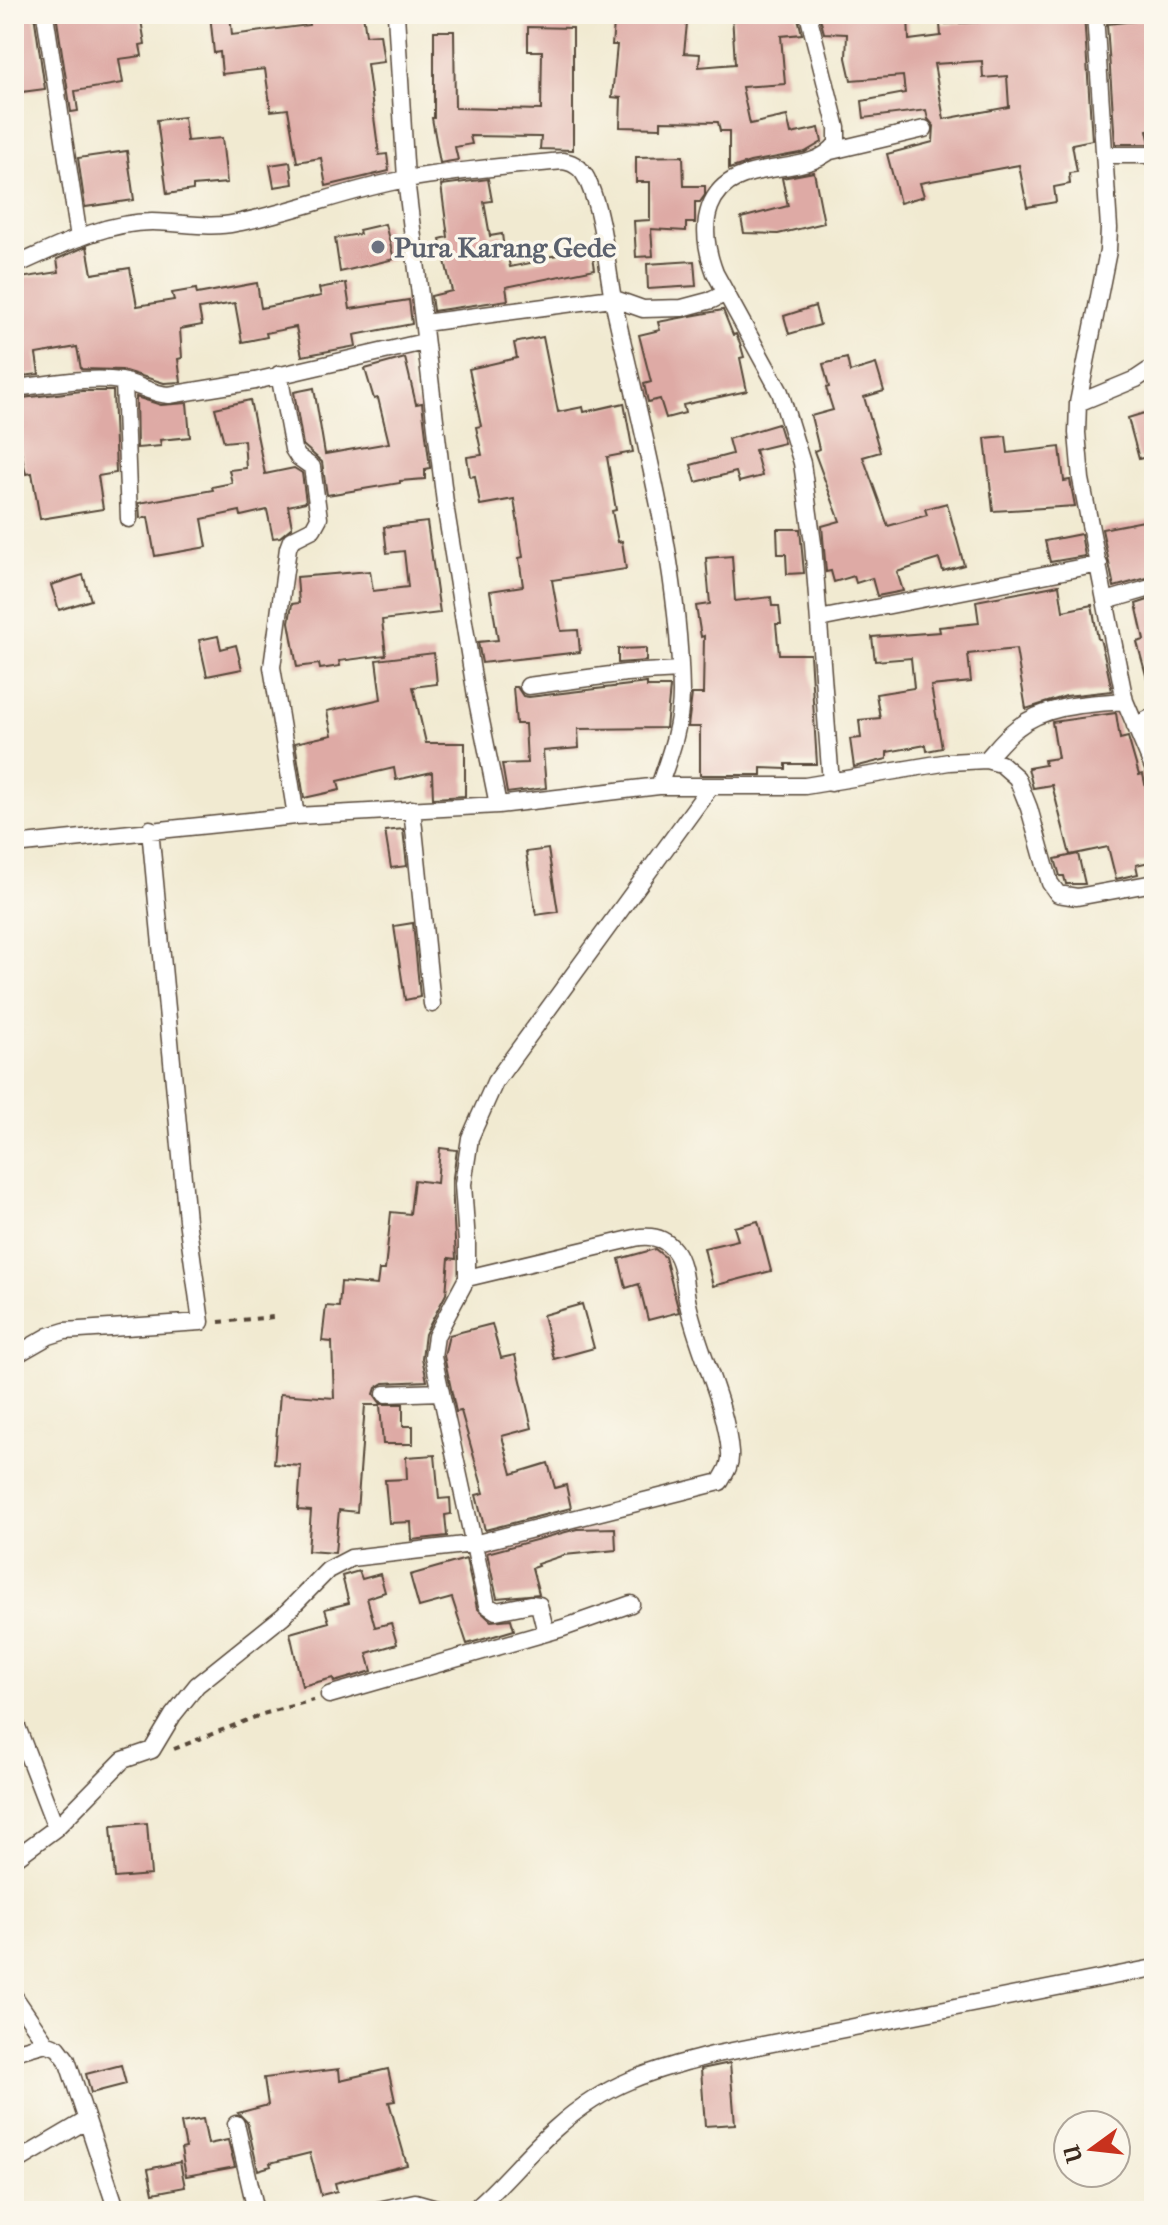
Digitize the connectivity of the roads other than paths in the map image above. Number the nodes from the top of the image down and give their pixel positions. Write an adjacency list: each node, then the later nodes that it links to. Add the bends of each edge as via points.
1 (45, 14): 10 (street)
2 (396, 14): 9 (street)
3 (808, 14): 6 (street, via 837,128)
4 (1095, 14): 7 (street)
5 (924, 129): 6 (street)
6 (831, 151): 12 (street, via 822,158 735,179 717,193 706,239)
7 (1104, 155): 8 (street); 20 (street, via 1108,251)
8 (1154, 155)
9 (406, 179): 10 (street, via 232,224 123,224); 13 (street, via 573,163 593,194); 14 (street)
10 (79, 238): 11 (street)
11 (14, 266)
12 (726, 293): 13 (street, via 682,308 643,309); 25 (street, via 780,392 793,427 809,506)
13 (612, 298): 14 (street); 26 (street, via 669,561)
14 (424, 323): 15 (street)
15 (424, 342): 17 (street); 36 (street, via 446,511)
16 (1154, 367): 20 (street)
17 (279, 374): 18 (street, via 169,395); 38 (street, via 293,449 312,467 319,518 288,548 272,667)
18 (124, 382): 19 (street); 21 (street)
19 (14, 388)
20 (1078, 403): 22 (street, via 1081,479)
21 (129, 519)
22 (1099, 564): 24 (street); 25 (street)
23 (1154, 587): 24 (street)
24 (1106, 601): 28 (street)
25 (819, 619): 33 (street)
26 (680, 670): 27 (street); 35 (street, via 677,732)
27 (528, 686)
28 (1125, 701): 30 (street); 31 (street, via 1074,706 1033,718)
29 (1154, 716): 30 (street)
30 (1135, 726): 32 (street)
31 (986, 760): 33 (street); 41 (street, via 1001,764 1017,778 1058,894 1077,897)
32 (1154, 770)
33 (831, 783): 34 (street)
34 (704, 786): 35 (street); 43 (street, via 485,1100 470,1138 463,1184)
35 (662, 787): 36 (street)
36 (498, 805): 37 (street)
37 (412, 809): 38 (street); 42 (street)
38 (296, 816): 39 (street)
39 (150, 829): 40 (street); 44 (street, via 201,1322 65,1331)
40 (14, 845)
41 (1154, 883)
42 (432, 1004)
43 (467, 1278): 45 (street, via 436,1336 433,1356); 47 (street, via 635,1238 663,1240 679,1260 730,1454 720,1482)
44 (14, 1356)
45 (441, 1392): 46 (street); 47 (street)
46 (385, 1394)
47 (473, 1544): 49 (street, via 489,1608 536,1604); 52 (street, via 351,1558 328,1570 283,1616 191,1691 148,1752 123,1760)
48 (631, 1604): 49 (street)
49 (546, 1633): 50 (street)
50 (329, 1695)
51 (14, 1719): 52 (street)
52 (56, 1828): 53 (street)
53 (14, 1859)
54 (1154, 1968): 65 (street, via 824,2032 623,2081 555,2128)
55 (14, 1996): 56 (street)
56 (46, 2043): 57 (street); 58 (street, via 67,2060)
57 (14, 2052)
58 (87, 2120): 60 (street); 61 (street)
59 (236, 2124): 62 (street)
60 (14, 2163)
61 (117, 2211)
62 (256, 2211)
63 (374, 2211): 64 (street, via 415,2202)
64 (447, 2211)
65 (472, 2211)

